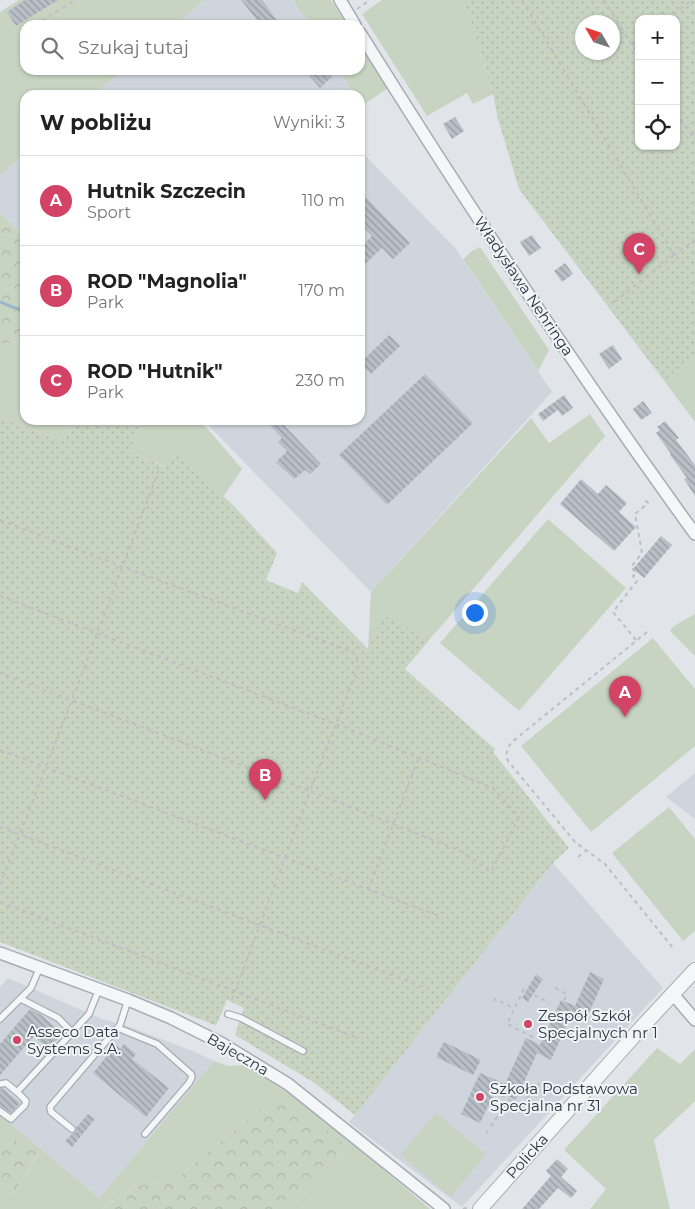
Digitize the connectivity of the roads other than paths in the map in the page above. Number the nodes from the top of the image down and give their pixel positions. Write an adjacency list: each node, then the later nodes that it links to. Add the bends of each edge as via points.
1 (340, 0): 2 (street)
2 (352, 20)
3 (365, 41): 4 (street, Władysława Nehringa, via 441,162 590,385)
4 (693, 526)
5 (0, 953): 6 (street, Bajeczna)
6 (40, 967): 8 (street, Bajeczna); 10 (lane)
7 (695, 970): 9 (street, Policka)
8 (99, 989): 11 (street, Bajeczna); 16 (lane, via 89,1014)
9 (672, 993): 14 (street); 24 (street, Policka)
10 (21, 999): 13 (lane); 16 (lane, via 58,1018)
11 (128, 1000): 15 (lane); 23 (street, Bajeczna, via 208,1036 288,1084)
12 (228, 1014): 17 (lane)
13 (0, 1019)
14 (695, 1020)
15 (118, 1028): 21 (lane, via 50,1107 51,1112); 22 (lane, via 157,1044 192,1077)
16 (72, 1032): 19 (lane)
17 (303, 1051)
18 (0, 1084): 19 (lane, via 6,1083)
19 (17, 1092): 20 (lane, via 26,1101 12,1118)
20 (0, 1111)
21 (72, 1129)
22 (145, 1134)
23 (444, 1209)
24 (480, 1209)

